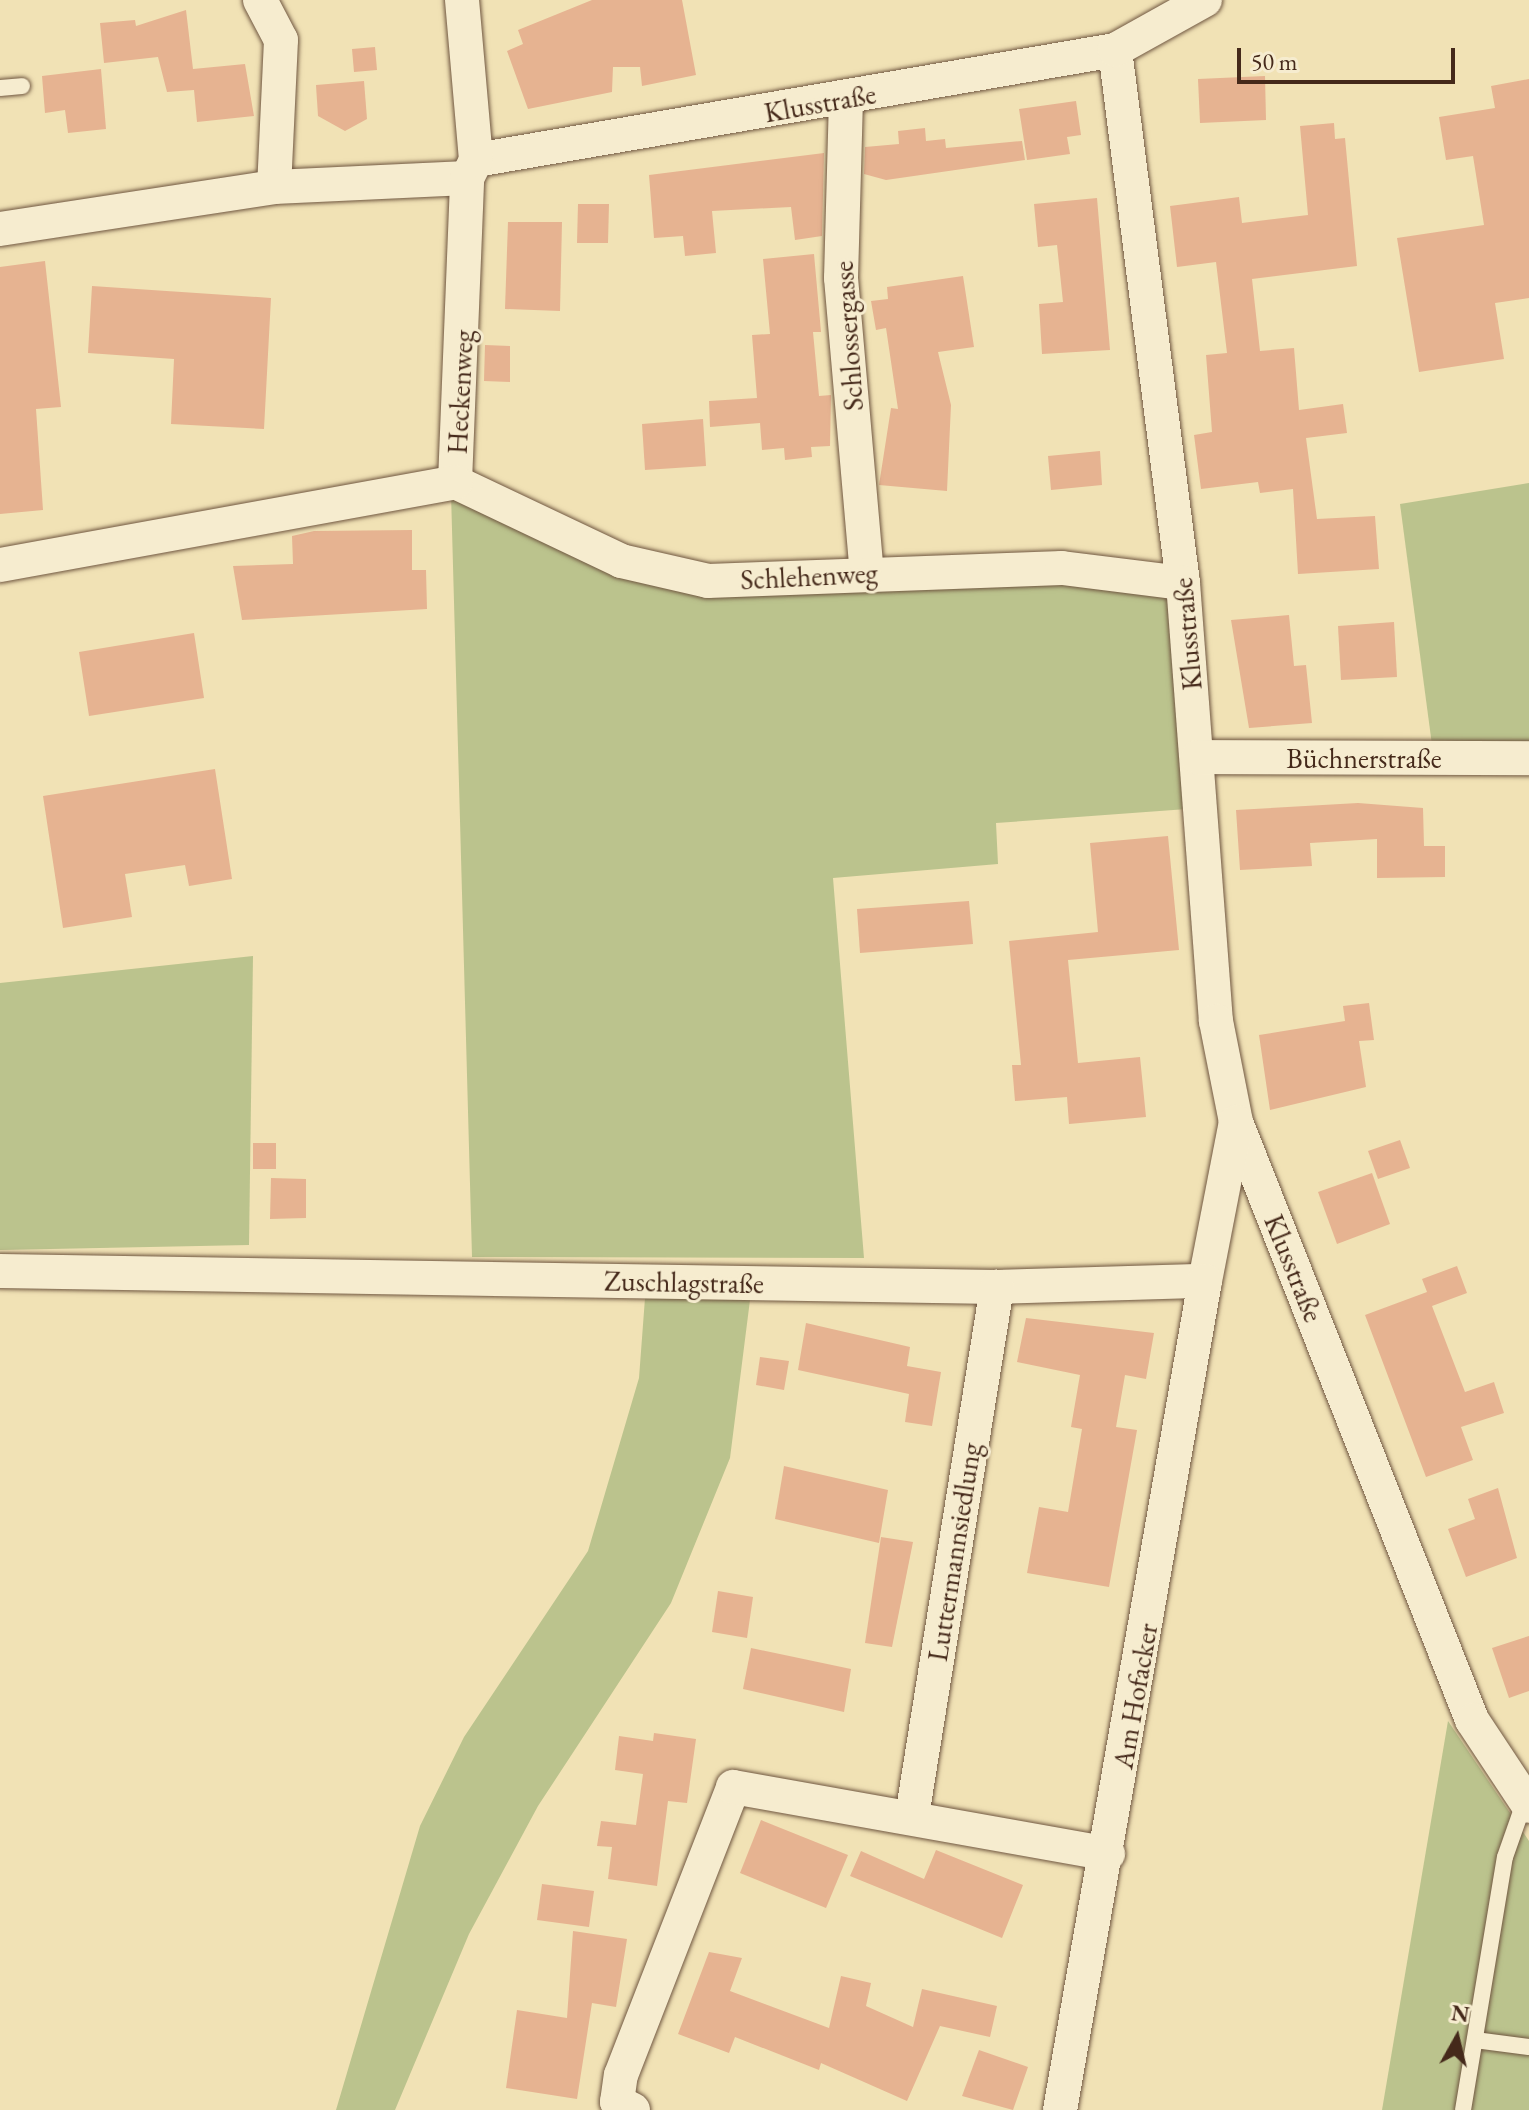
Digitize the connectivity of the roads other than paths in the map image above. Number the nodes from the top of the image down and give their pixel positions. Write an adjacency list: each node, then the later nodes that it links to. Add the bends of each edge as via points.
1 (260, 0): 9 (street, via 281,40)
2 (462, 0): 8 (street)
3 (1205, 0): 4 (street)
4 (1115, 50): 7 (street, Klusstraße); 14 (street, Klusstraße)
5 (22, 86): 6 (lane)
6 (0, 88)
7 (846, 99): 8 (street, Klusstraße); 13 (street, Schlossergasse, via 841,278)
8 (471, 169): 9 (street); 11 (street, Heckenweg)
9 (274, 187): 10 (street)
10 (0, 229)
11 (455, 482): 12 (street, Heckenweg); 13 (street, Schlehenweg, via 621,561 708,581)
12 (0, 565)
13 (867, 573): 14 (street, Schlehenweg, via 1062,568)
14 (1183, 583): 15 (street, Klusstraße)
15 (1198, 757): 16 (street, Büchnerstraße); 17 (street, Klusstraße, via 1216,1021)
16 (1529, 758)
17 (1236, 1122): 19 (street); 21 (street, Klusstraße, via 1472,1720)
18 (0, 1271): 20 (street, Zuschlagstraße)
19 (1205, 1281): 20 (street, Zuschlagstraße); 23 (street, Am Hofacker)
20 (997, 1287): 22 (street, Luttermannsiedlung)
21 (1526, 1804): 24 (lane, via 1505,1857)
22 (912, 1816): 23 (street); 26 (street, via 733,1787 621,2075 617,2102)
23 (1108, 1854): 27 (street, Am Hofacker)
24 (1475, 2040): 25 (lane); 28 (lane)
25 (1529, 2047)
26 (633, 2110)
27 (1060, 2110)
28 (1463, 2110)

